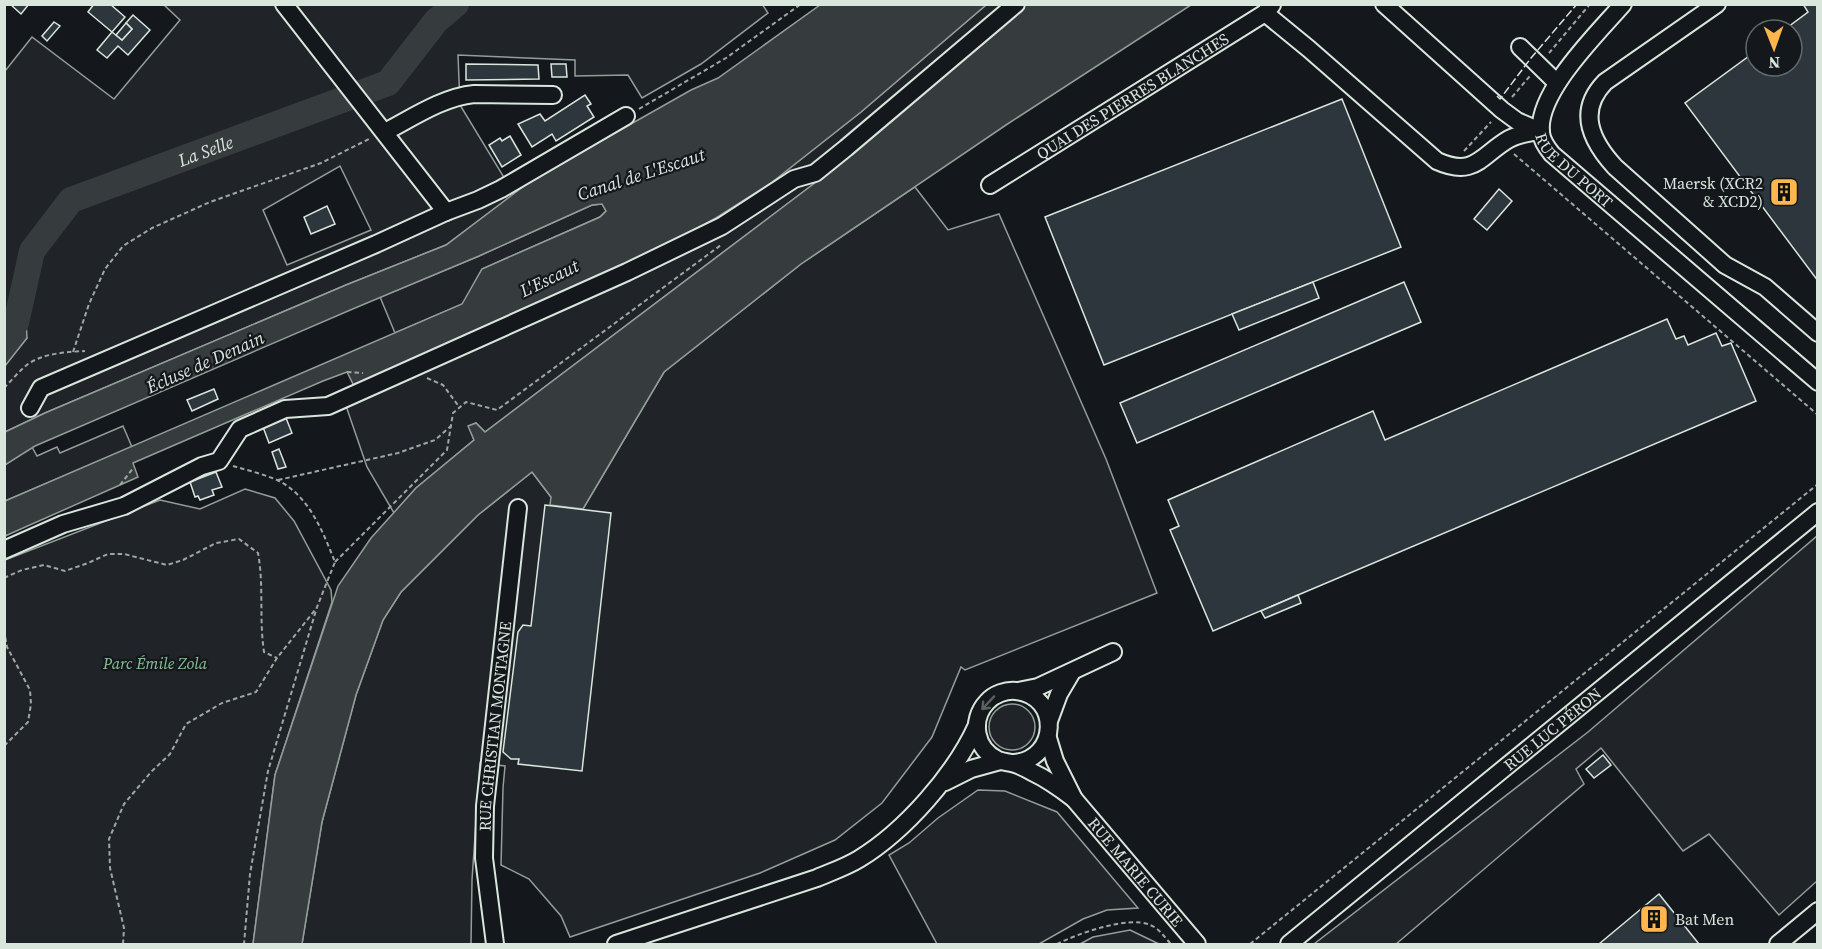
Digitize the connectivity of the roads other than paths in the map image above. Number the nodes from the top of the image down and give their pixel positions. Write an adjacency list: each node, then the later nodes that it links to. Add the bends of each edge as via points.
1 (284, 4): 12 (street)
2 (1016, 4): 20 (street, via 815,173 794,179 722,226 328,406 285,409 240,429 219,461 124,506 63,524)
3 (1384, 4): 11 (street, via 1502,110)
4 (1623, 4): 8 (street)
5 (1717, 4): 15 (street, via 1605,82 1592,98 1589,125 1602,152 1615,167 1725,265 1765,287)
6 (1269, 9): 11 (street, RUE DU PORT, via 1437,161 1450,166 1476,164 1502,143); 13 (street, QUAI DES PIERRES BLANCHES)
7 (1520, 47): 8 (street)
8 (1557, 83): 11 (street, via 1546,102)
9 (553, 95): 12 (street, via 461,96)
10 (626, 116): 14 (street, via 501,189)
11 (1541, 131): 16 (street, RUE DU PORT, via 1552,154)
12 (385, 132): 14 (street)
13 (990, 185)
14 (447, 212): 17 (street, via 41,388)
15 (1818, 333)
16 (1818, 382)
17 (30, 408)
18 (518, 508): 30 (street, RUE CHRISTIAN MONTAGNE, via 485,806 485,870)
19 (1818, 512): 33 (street, RUE LUC PÉRON)
20 (4, 550)
21 (1113, 652): 22 (street)
22 (1072, 672): 23 (street); 25 (street, via 1059,694)
23 (1018, 691): 24 (street, one-way to 24, via 990,699); 25 (street, via 1030,695 1046,711)
24 (977, 725): 26 (street, via 982,746 990,755); 27 (street, via 963,754)
25 (1048, 730): 26 (street, via 1043,748 1035,756); 28 (street, RUE MARIE CURIE, via 1055,761)
26 (1007, 762): 27 (street, via 961,773); 28 (street, RUE MARIE CURIE, via 1048,781)
27 (937, 788): 31 (street, via 895,832 844,867)
28 (1074, 800): 32 (street, RUE MARIE CURIE)
29 (1818, 911): 34 (street)
30 (495, 945)
31 (616, 945)
32 (1197, 945)
33 (1288, 945)
34 (1778, 945)

